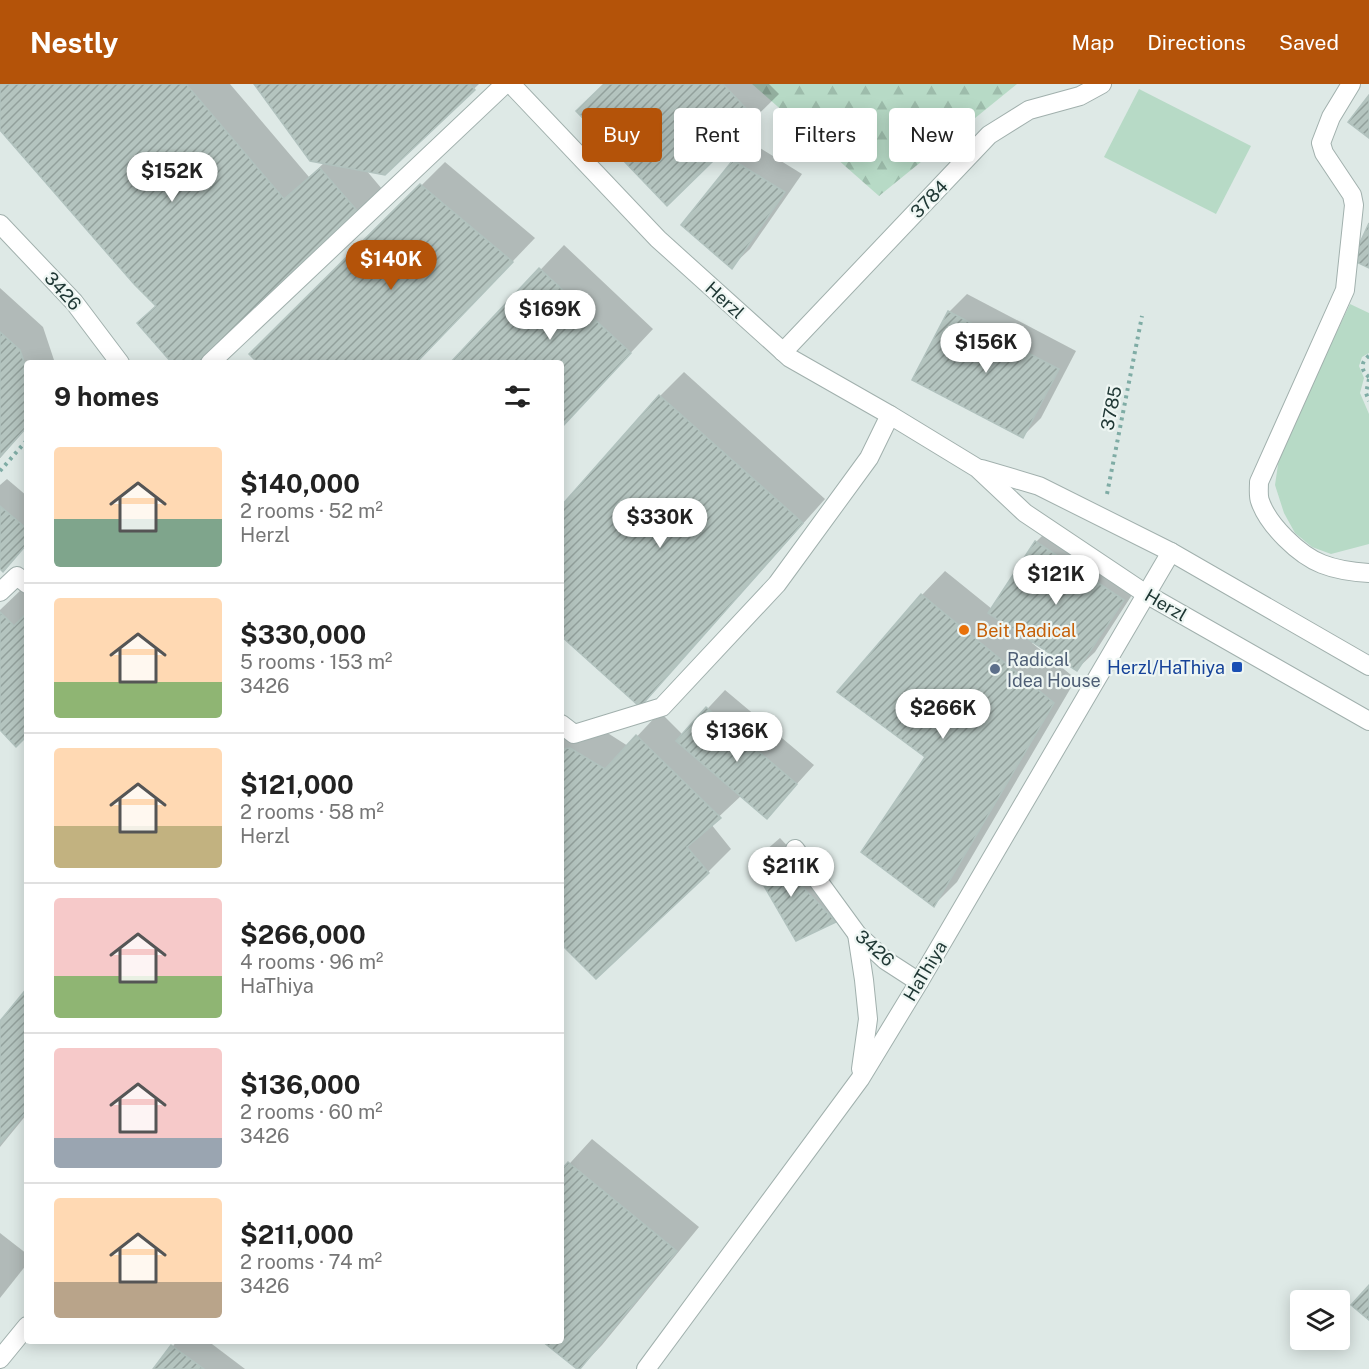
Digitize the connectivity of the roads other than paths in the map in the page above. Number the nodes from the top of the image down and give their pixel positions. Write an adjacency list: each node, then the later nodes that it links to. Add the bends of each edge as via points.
1 (505, 84): 8 (street)
2 (511, 84): 6 (street, Herzl, via 658,239)
3 (1102, 84): 6 (street, 3784, via 1080,96 1029,110 989,135)
4 (1351, 84): 12 (street, via 1321,143 1354,205 1345,290 1259,482 1260,500 1290,544 1321,564)
5 (0, 224): 7 (street, 3426, via 74,302)
6 (783, 352): 9 (street, Herzl)
7 (118, 360)
8 (213, 360)
9 (890, 415): 10 (street, Herzl); 18 (street, via 869,458 777,584 662,707)
10 (977, 468): 11 (street, Herzl, via 1039,486); 15 (street, Herzl, via 1025,513)
11 (1171, 552): 15 (street, HaThiya); 16 (street, Herzl)
12 (1369, 573)
13 (24, 582): 14 (street, via 17,576)
14 (0, 592)
15 (1146, 594): 17 (street, Herzl); 21 (street, HaThiya)
16 (1369, 666)
17 (1369, 721)
18 (567, 729)
19 (795, 849): 20 (street, 3426)
20 (857, 934): 21 (street, 3426, via 885,960); 22 (street, via 868,1020)
21 (920, 982): 22 (street, HaThiya)
22 (860, 1079): 25 (street, HaThiya)
23 (24, 1330): 24 (street)
24 (0, 1359)
25 (646, 1369)

